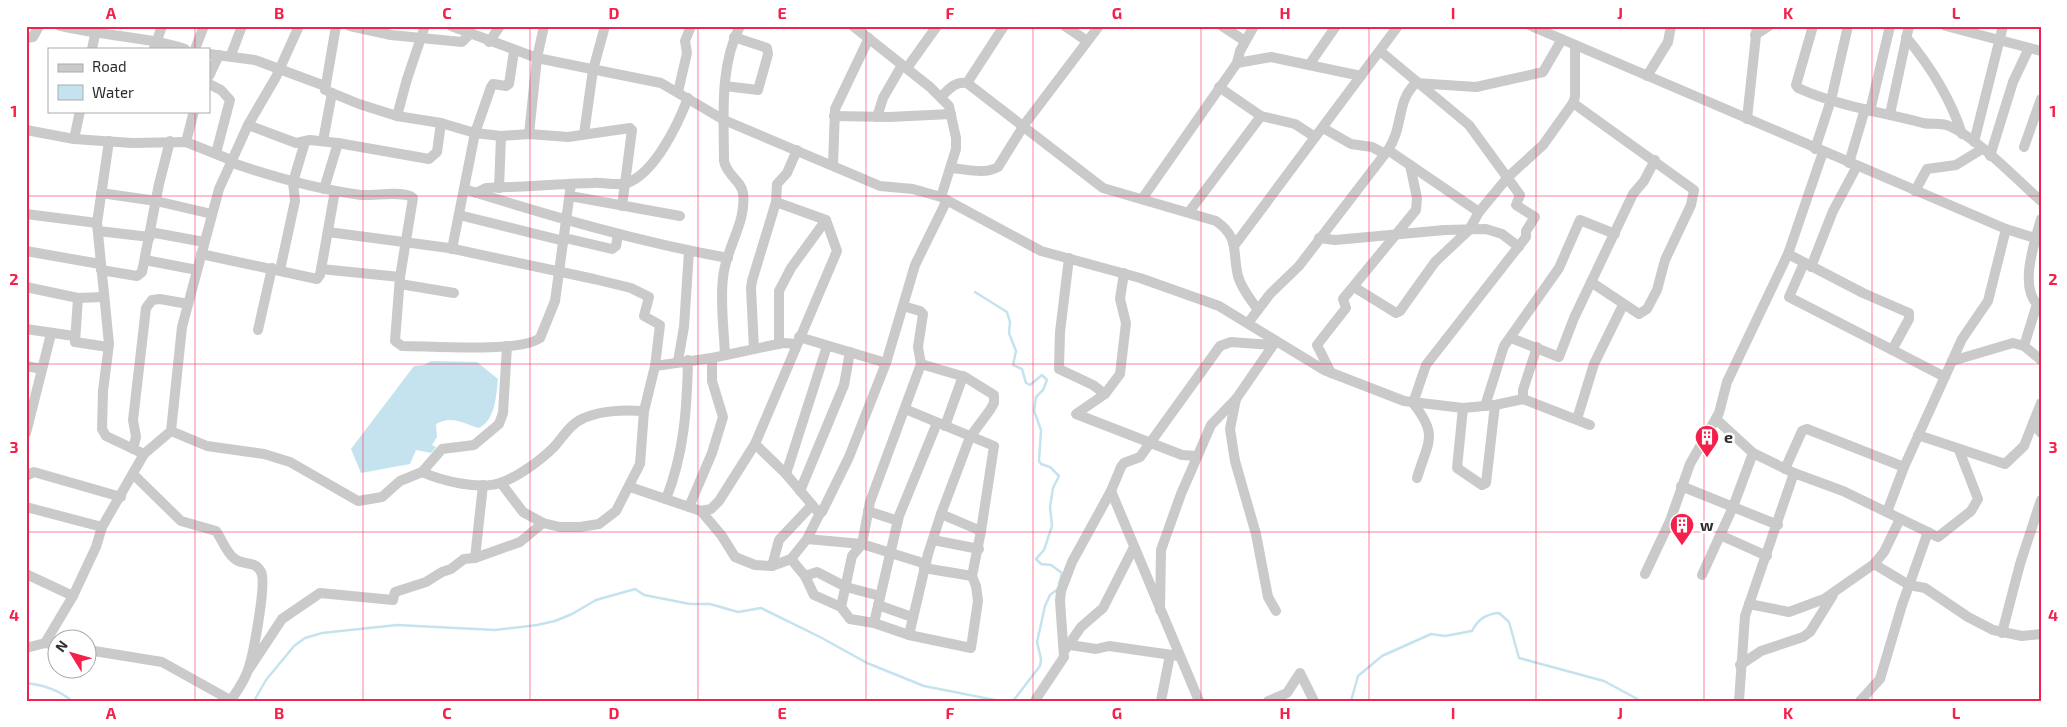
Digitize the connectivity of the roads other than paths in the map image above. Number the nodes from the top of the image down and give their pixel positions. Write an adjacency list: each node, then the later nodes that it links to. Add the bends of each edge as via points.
1 (39, 26): 40 (street, via 33,37)
2 (60, 26): 33 (street)
3 (162, 26): 48 (street)
4 (204, 26): 52 (street)
5 (242, 26): 58 (street)
6 (299, 26): 63 (street)
7 (336, 26): 73 (street)
8 (350, 26): 34 (street, via 391,35)
9 (452, 26): 37 (street)
10 (500, 26): 47 (street)
11 (544, 26): 59 (street)
12 (605, 26): 64 (street)
13 (691, 26): 74 (street, via 685,41 687,53)
14 (740, 26): 41 (street)
15 (853, 26): 42 (street)
16 (937, 26): 62 (street)
17 (1004, 26): 68 (street)
18 (1065, 26): 45 (street)
19 (1099, 26): 45 (street)
20 (1222, 26): 46 (street)
21 (1254, 26): 46 (street)
22 (1336, 26): 61 (street)
23 (1531, 26): 43 (street)
24 (1671, 26): 67 (street, via 1668,42)
25 (1769, 26): 35 (street)
26 (1813, 26): 78 (street, via 1796,85)
27 (1848, 26): 78 (street)
28 (1890, 26): 80 (street)
29 (1909, 26): 39 (street)
30 (1946, 26): 44 (street)
31 (2003, 26): 44 (street)
32 (1396, 27): 54 (street)
33 (77, 28): 38 (street)
34 (424, 29): 37 (street, via 462,42); 85 (street)
35 (1756, 30): 89 (street)
36 (115, 31): 38 (street); 48 (street)
37 (470, 34): 47 (street)
38 (95, 35): 50 (street)
39 (1906, 37): 84 (street); 99 (street, via 1928,63 1945,91)
40 (26, 38)
41 (734, 38): 71 (street); 71 (street, via 767,48 768,54 758,90)
42 (869, 38): 62 (street); 86 (street, via 838,98)
43 (1562, 39): 49 (street); 69 (street, via 1545,70 1540,73 1476,88)
44 (2000, 39): 53 (street); 110 (street)
45 (1087, 41): 93 (street)
46 (1245, 41): 60 (street)
47 (489, 42): 55 (street)
48 (155, 44): 51 (street)
49 (1575, 45): 67 (street); 79 (street)
50 (92, 48)
51 (179, 48)
52 (195, 48)
53 (2030, 48): 56 (street); 110 (street)
54 (1380, 50): 66 (street); 69 (street)
55 (514, 51): 59 (street); 96 (street, via 509,84 491,86)
56 (2041, 51)
57 (214, 55): 58 (street); 65 (street)
58 (231, 55): 63 (street)
59 (537, 58): 64 (street); 97 (street)
60 (1236, 63): 61 (street, via 1271,57); 72 (street)
61 (1309, 65): 66 (street)
62 (904, 67): 75 (street); 88 (street, via 883,98)
63 (280, 70): 73 (street); 92 (street)
64 (593, 70): 74 (street, via 661,83); 98 (street)
65 (210, 72)
66 (1361, 76): 94 (street)
67 (1645, 76): 89 (street)
68 (967, 83): 75 (street, via 958,82); 93 (street)
69 (1416, 83): 113 (street, via 1404,98 1399,132); 121 (street, via 1469,125)
70 (210, 84): 114 (street, via 230,100)
71 (726, 86): 90 (street)
72 (1219, 87): 87 (street); 133 (street)
73 (329, 90): 85 (street); 105 (street)
74 (678, 92): 76 (street)
75 (941, 97): 83 (street)
76 (688, 98): 90 (street); 124 (street, via 674,130 656,157 645,171)
77 (2041, 99): 109 (street)
78 (1831, 100): 80 (street); 112 (street)
79 (1573, 103): 115 (street); 121 (street, via 1543,145)
80 (1867, 110): 84 (street); 117 (street)
81 (80, 112): 102 (street)
82 (194, 112): 106 (street)
83 (951, 114): 88 (street); 120 (street, via 956,149)
84 (1890, 114): 99 (street, via 1927,124 1944,123)
85 (397, 116): 91 (street)
86 (834, 116): 88 (street); 118 (street)
87 (1261, 116): 101 (street, via 1295,124); 138 (street)
88 (877, 117)
89 (1747, 119): 112 (street)
90 (724, 120): 111 (street); 167 (street, via 726,171 743,192 738,229)
91 (440, 123): 96 (street); 108 (street, via 437,152 428,159)
92 (248, 125): 107 (street, via 290,141); 116 (street)
93 (1024, 125): 120 (street, via 998,167 992,170); 133 (street, via 1103,188)
94 (1324, 128): 101 (street); 113 (street, via 1351,144)
95 (26, 130): 102 (street)
96 (475, 133): 100 (street); 127 (street)
97 (529, 134): 98 (street, via 560,137); 100 (street)
98 (584, 134): 124 (street, via 632,130)
99 (1962, 134): 110 (street)
100 (501, 136): 125 (street)
101 (1315, 137): 160 (street)
102 (74, 139): 103 (street)
103 (108, 141): 104 (street); 129 (street)
104 (170, 141): 106 (street); 134 (street)
105 (323, 141): 107 (street); 108 (street)
106 (186, 142): 114 (street)
107 (305, 142): 122 (street)
108 (338, 143): 126 (street)
109 (2024, 147)
110 (1982, 149): 128 (street, via 1956,165 1927,169); 135 (street)
111 (797, 150): 118 (street); 136 (street, via 787,173 777,184)
112 (1819, 150): 117 (street); 166 (street)
113 (1386, 152): 119 (street); 155 (street)
114 (216, 153): 116 (street)
115 (1655, 160): 152 (street, via 1633,194); 185 (street, via 1691,186 1694,195 1647,309 1639,314)
116 (231, 161): 122 (street); 141 (street)
117 (1853, 164): 128 (street); 170 (street)
118 (833, 165): 132 (street, via 880,186 912,189)
119 (1410, 165): 139 (street); 154 (street, via 1416,210)
120 (951, 168): 132 (street)
121 (1508, 177): 139 (street); 161 (street, via 1520,195 1516,205 1535,218)
122 (293, 182): 126 (street); 172 (street, via 295,201)
123 (571, 184): 124 (street); 125 (street); 131 (street)
124 (626, 184): 137 (street)
125 (499, 188): 130 (street, via 486,188)
126 (330, 190): 150 (street); 158 (street, via 363,195 410,196 413,198)
127 (464, 190): 130 (street); 142 (street)
128 (1915, 191): 148 (street)
129 (101, 193): 134 (street); 147 (street)
130 (476, 193): 146 (street)
131 (570, 196): 137 (street); 146 (street)
132 (944, 198): 168 (street, via 1033,247); 186 (street, via 918,257)
133 (1142, 199): 138 (street)
134 (156, 201): 141 (street); 151 (street)
135 (2041, 201)
136 (776, 202): 145 (street); 202 (street, via 750,288)
137 (622, 206): 143 (street)
138 (1189, 212): 160 (street, via 1216,221 1228,229)
139 (1479, 212): 149 (street)
140 (26, 214): 147 (street)
141 (212, 214): 159 (street)
142 (459, 215): 157 (street); 162 (street)
143 (680, 216)
144 (2041, 219): 156 (street)
145 (826, 220): 194 (street, via 837,251); 196 (street, via 791,268 779,291)
146 (567, 222): 153 (street); 157 (street)
147 (98, 227): 151 (street); 171 (street)
148 (2006, 229): 156 (street); 210 (street, via 1988,301 1962,339)
149 (1469, 230): 154 (street); 161 (street, via 1495,230); 179 (street, via 1435,262 1398,313)
150 (328, 232): 158 (street); 173 (street)
151 (150, 234): 159 (street); 169 (street)
152 (1615, 234): 178 (street); 193 (street, via 1580,220 1560,268)
153 (618, 235): 157 (street, via 612,249); 164 (street)
154 (1396, 235): 155 (street); 179 (street)
155 (1319, 238): 187 (street)
156 (2038, 239): 199 (street, via 2029,290 2037,304)
157 (564, 240): 175 (street)
158 (407, 241): 162 (street); 177 (street)
159 (204, 242): 165 (street)
160 (1234, 246): 187 (street, via 1238,276)
161 (1519, 247): 222 (street, via 1426,365)
162 (452, 249): 175 (street)
163 (26, 251): 171 (street)
164 (689, 251): 167 (street); 209 (street, via 684,327)
165 (201, 254): 172 (street); 174 (street)
166 (1788, 254): 170 (street); 229 (street, via 1727,382)
167 (728, 258): 205 (street, via 722,277)
168 (1069, 258): 176 (street); 219 (street, via 1059,370 1086,381)
169 (145, 260): 171 (street, via 142,272 137,276); 174 (street)
170 (1808, 265): 203 (street, via 1789,297); 203 (street, via 1909,313 1909,319)
171 (100, 267): 182 (street)
172 (276, 269): 173 (street, via 313,279 320,275); 190 (street)
173 (321, 269): 177 (street)
174 (197, 270): 184 (street)
175 (559, 273): 197 (street, via 555,301 540,338); 214 (street, via 631,288 649,296 644,316 660,325)
176 (1124, 273): 188 (street, via 1219,306); 219 (street, via 1120,299 1126,323 1121,370)
177 (400, 281): 181 (street); 197 (street, via 395,320 395,341 398,344)
178 (1591, 282): 185 (street); 201 (street, via 1559,357)
179 (1354, 286): 216 (street, via 1344,299 1346,308 1317,345)
180 (26, 287): 183 (street)
181 (454, 293)
182 (103, 297): 183 (street); 200 (street)
183 (78, 298): 192 (street)
184 (188, 304): 233 (street, via 182,327); 240 (street, via 160,298 152,300 146,308 133,420 136,437)
185 (1623, 305): 228 (street, via 1594,364)
186 (903, 306): 211 (street); 212 (street, via 923,314 918,347)
187 (1258, 310): 188 (street)
188 (1248, 323): 195 (street)
189 (26, 329): 191 (street)
190 (258, 330)
191 (50, 334): 192 (street); 215 (street)
192 (74, 336): 200 (street, via 76,342)
193 (1511, 338): 201 (street); 224 (street, via 1504,346)
194 (798, 341): 196 (street); 198 (street); 239 (street)
195 (1274, 343): 216 (street); 220 (street); 238 (street, via 1231,342 1220,346)
196 (779, 344): 202 (street)
197 (507, 346): 247 (street, via 503,413 499,424 474,445 442,449)
198 (827, 346): 204 (street); 249 (street)
199 (2024, 346): 208 (street); 210 (street, via 2013,343)
200 (108, 347): 240 (street, via 102,397 103,433)
201 (1537, 348): 221 (street)
202 (754, 349): 205 (street)
203 (1892, 350): 218 (street)
204 (850, 352): 211 (street); 256 (street, via 844,385)
205 (725, 355): 206 (street)
206 (712, 358): 207 (street); 263 (street, via 712,381 723,417 712,454)
207 (688, 360): 209 (street); 259 (street, via 687,412 681,453)
208 (2041, 360)
209 (678, 361): 214 (street)
210 (1952, 361): 218 (street)
211 (886, 363): 268 (street, via 849,457)
212 (921, 364): 217 (street); 225 (street)
213 (26, 366): 215 (street)
214 (655, 366): 227 (street)
215 (42, 369): 234 (street)
216 (1331, 373): 222 (street)
217 (963, 376): 231 (street); 237 (street, via 994,395 994,403)
218 (1945, 377): 236 (street)
219 (1105, 394): 238 (street, via 1077,412 1076,416)
220 (1236, 398): 244 (street, via 1210,425); 303 (street, via 1230,429 1235,461 1256,534 1268,597)
221 (1523, 399): 224 (street); 228 (street)
222 (1413, 403): 226 (street); 251 (street, via 1426,420 1430,433)
223 (2041, 403): 230 (street)
224 (1490, 406): 226 (street); 226 (street, via 1486,483 1482,485 1457,468)
225 (905, 408): 231 (street); 266 (street)
226 (1462, 408)
227 (644, 411): 252 (street, via 617,410 582,418 543,456); 255 (street, via 640,464)
228 (1578, 419): 232 (street)
229 (1716, 419): 242 (street); 254 (street, via 1695,453)
230 (2033, 423): 235 (street); 241 (street, via 2022,450 2005,464)
231 (941, 425): 237 (street); 271 (street)
232 (1590, 425)
233 (171, 431): 243 (street); 247 (street, via 207,446 264,454 290,462 358,501 382,497 400,481)
234 (26, 433)
235 (2041, 434)
236 (1918, 435): 241 (street); 245 (street)
237 (970, 437): 269 (street); 275 (street, via 994,446)
238 (1151, 443): 244 (street, via 1182,455); 257 (street, via 1140,457 1124,462)
239 (754, 444): 249 (street); 265 (street, via 719,501 711,509)
240 (133, 449): 243 (street)
241 (1960, 450): 276 (street, via 1978,499 1971,511 1940,536)
242 (1753, 452): 246 (street); 264 (street)
243 (144, 454): 248 (street)
244 (1197, 456): 302 (street, via 1161,550)
245 (1904, 467): 246 (street, via 1807,429 1802,430); 267 (street)
246 (1789, 471): 267 (street); 273 (street)
247 (422, 472): 253 (street, via 447,481)
248 (133, 474): 258 (street); 316 (street, via 175,517 192,526 216,531 237,561 254,564 261,573 264,580)
249 (786, 474): 256 (street)
250 (26, 476): 258 (street, via 34,472)
251 (1417, 478)
252 (501, 483): 253 (street); 272 (street, via 523,512)
253 (483, 485): 285 (street)
254 (1681, 486): 264 (street); 291 (street, via 1670,521)
255 (630, 487): 259 (street); 272 (street, via 616,511 599,524 560,527)
256 (800, 491): 261 (street)
257 (1111, 491): 281 (street); 311 (street, via 1072,562 1061,591 1059,609)
258 (121, 497): 274 (street)
259 (666, 499): 263 (street)
260 (2041, 500): 306 (street)
261 (812, 505): 268 (street); 288 (street, via 779,540)
262 (26, 507): 274 (street)
263 (689, 507): 265 (street)
264 (1733, 507): 273 (street); 277 (street)
265 (701, 511): 288 (street, via 735,558 755,565)
266 (868, 511): 271 (street); 280 (street)
267 (1887, 512): 270 (street)
268 (820, 513): 278 (street)
269 (941, 514): 275 (street); 279 (street)
270 (1900, 519): 276 (street); 287 (street, via 1884,552)
271 (898, 521): 283 (street)
272 (543, 523): 285 (street, via 520,542)
273 (1778, 525): 284 (street)
274 (102, 527): 298 (street)
275 (981, 531): 282 (street)
276 (1928, 532): 295 (street)
277 (1720, 535): 284 (street); 292 (street)
278 (807, 539): 280 (street); 286 (street)
279 (933, 540): 282 (street); 289 (street)
280 (862, 544): 283 (street); 296 (street, via 852,556)
281 (1134, 547): 302 (street); 311 (street, via 1103,608 1081,627)
282 (978, 549): 294 (street)
283 (889, 554): 289 (street); 299 (street)
284 (1767, 556): 300 (street)
285 (475, 558): 316 (street, via 464,559 426,582 396,592 393,600 320,593 282,619)
286 (791, 559): 288 (street); 293 (street)
287 (1874, 564): 295 (street); 297 (street)
288 (772, 566)
289 (925, 566): 294 (street); 304 (street)
290 (26, 574): 298 (street)
291 (1645, 574)
292 (1702, 575)
293 (805, 576): 296 (street, via 817,572); 301 (street, via 814,595)
294 (972, 576): 308 (street, via 978,601 971,648)
295 (1909, 586): 306 (street, via 1925,588 1968,618); 324 (street, via 1880,678)
296 (846, 588): 299 (street); 301 (street)
297 (1834, 594): 300 (street, via 1789,612); 315 (street, via 1810,632 1761,651)
298 (73, 596): 309 (street)
299 (879, 600): 304 (street); 305 (street)
300 (1749, 604): 315 (street, via 1743,626)
301 (840, 607): 305 (street, via 850,619)
302 (1160, 610): 314 (street)
303 (1276, 611)
304 (912, 617): 308 (street)
305 (874, 623): 308 (street)
306 (2002, 633): 307 (street)
307 (2041, 634)
308 (909, 635)
309 (45, 643): 310 (street); 312 (street)
310 (48, 643)
311 (1067, 647): 314 (street, via 1096,649 1108,646); 317 (street, via 1064,657)
312 (26, 648)
313 (98, 652): 318 (street, via 162,662)
314 (1174, 656): 321 (street); 322 (street)
315 (1740, 665): 323 (street)
316 (249, 669): 318 (street)
317 (1036, 699)
318 (231, 700)
319 (1268, 700): 320 (street, via 1287,694 1300,674)
320 (1314, 700)
321 (1161, 701)
322 (1199, 701)
323 (1739, 701)
324 (1860, 701)

